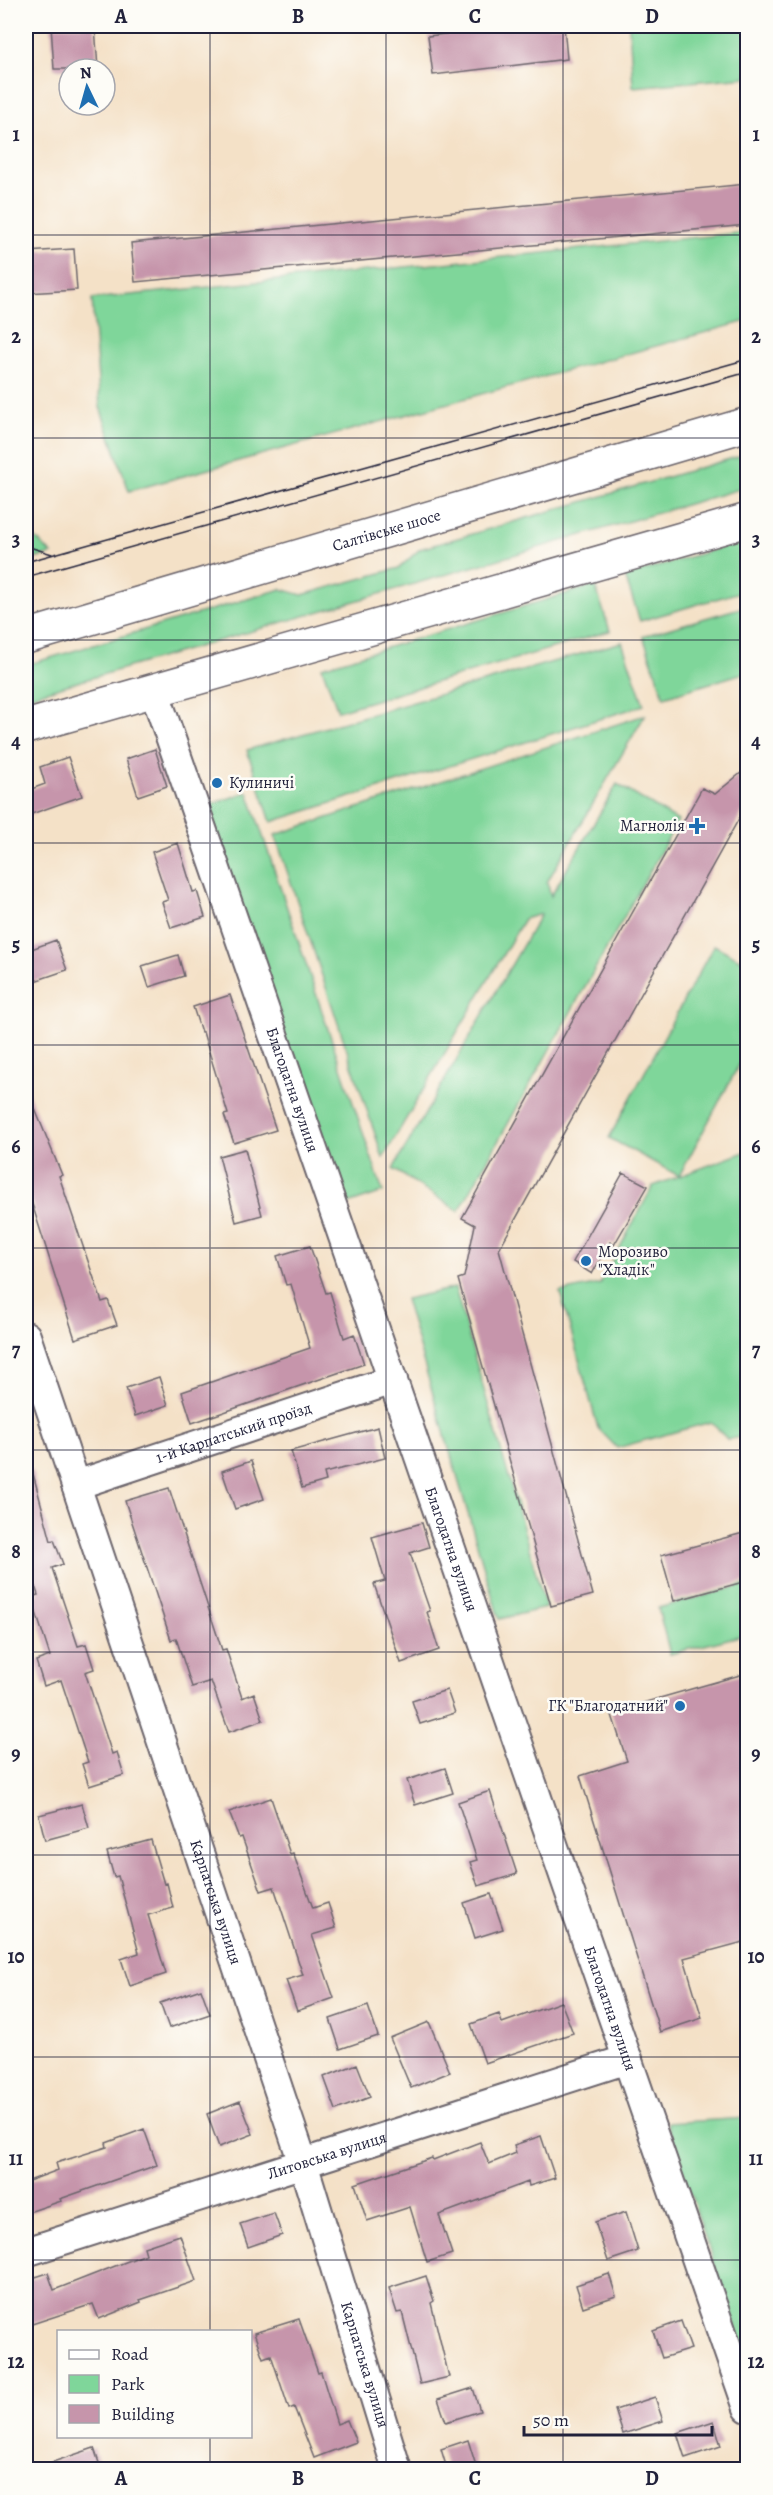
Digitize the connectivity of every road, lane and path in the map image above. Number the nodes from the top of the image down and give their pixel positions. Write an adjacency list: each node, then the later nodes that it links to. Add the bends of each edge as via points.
1 (747, 424): 3 (main road, Салтівське шосе)
2 (747, 520): 4 (main road)
3 (26, 637)
4 (154, 690): 5 (main road); 7 (street, Благодатна вулиця)
5 (26, 727)
6 (26, 1336): 8 (street, Карпатська вулиця)
7 (393, 1380): 8 (street, 1-й Карпатський проїзд); 9 (street, Благодатна вулиця)
8 (76, 1485): 10 (street, Карпатська вулиця)
9 (628, 2059): 10 (street, Литовська вулиця); 12 (street, Благодатна вулиця)
10 (303, 2163): 11 (street, Литовська вулиця); 13 (street, Карпатська вулиця)
11 (26, 2252)
12 (747, 2408)
13 (397, 2469)

